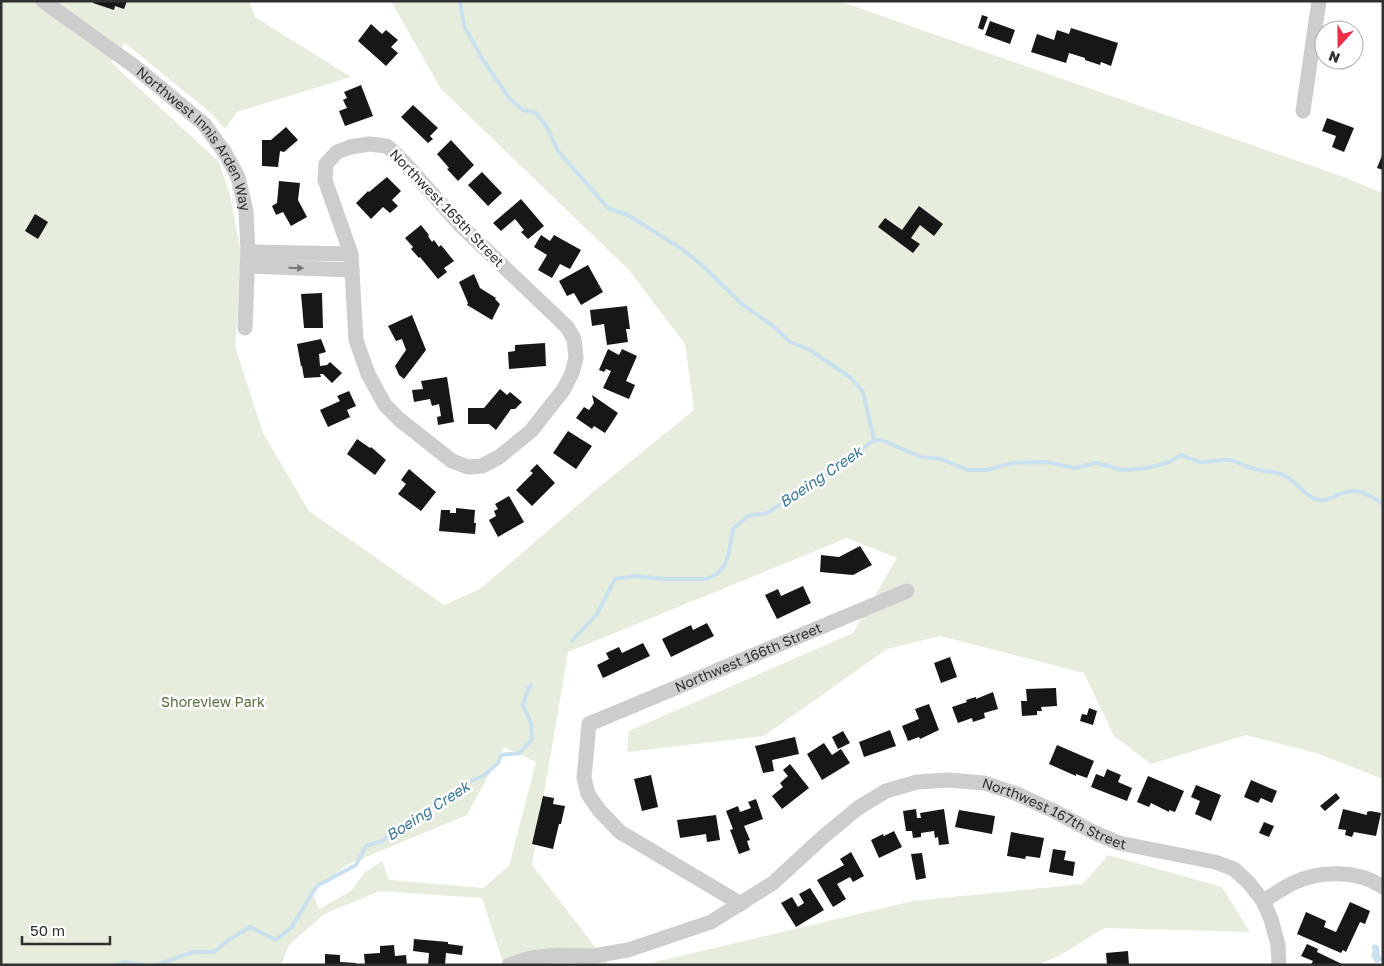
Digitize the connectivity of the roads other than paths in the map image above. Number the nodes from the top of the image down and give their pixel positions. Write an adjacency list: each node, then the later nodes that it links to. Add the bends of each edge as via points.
1 (43, 1): 4 (street, Northwest Innis Arden Way, via 134,66 204,124 238,177 246,211)
2 (1319, 1): 3 (street)
3 (1303, 110)
4 (248, 259): 5 (street); 6 (street, Northwest Innis Arden Way)
5 (352, 262): 5 (street, Northwest 165th Street, via 356,340 368,374 385,404 400,420 452,461 468,467 482,466 499,457 531,431 564,389 576,358 574,340 567,327 460,225 386,146 350,147 337,152 326,164 325,180)
6 (244, 328)
7 (907, 591): 10 (street, Northwest 166th Street, via 589,724 584,778 588,794 598,810 620,832)
8 (1383, 887): 9 (street, via 1372,879 1326,874 1295,882)
9 (1263, 900): 10 (street, Northwest 167th Street, via 1234,869 1215,862 1119,843 1017,794 984,783 948,780 917,782 886,791 858,808 822,837 773,884); 12 (street, via 1278,945)
10 (741, 904): 11 (street, Northwest 167th Street, via 711,922 628,950 593,956 530,958)
11 (509, 965)
12 (1279, 965)

